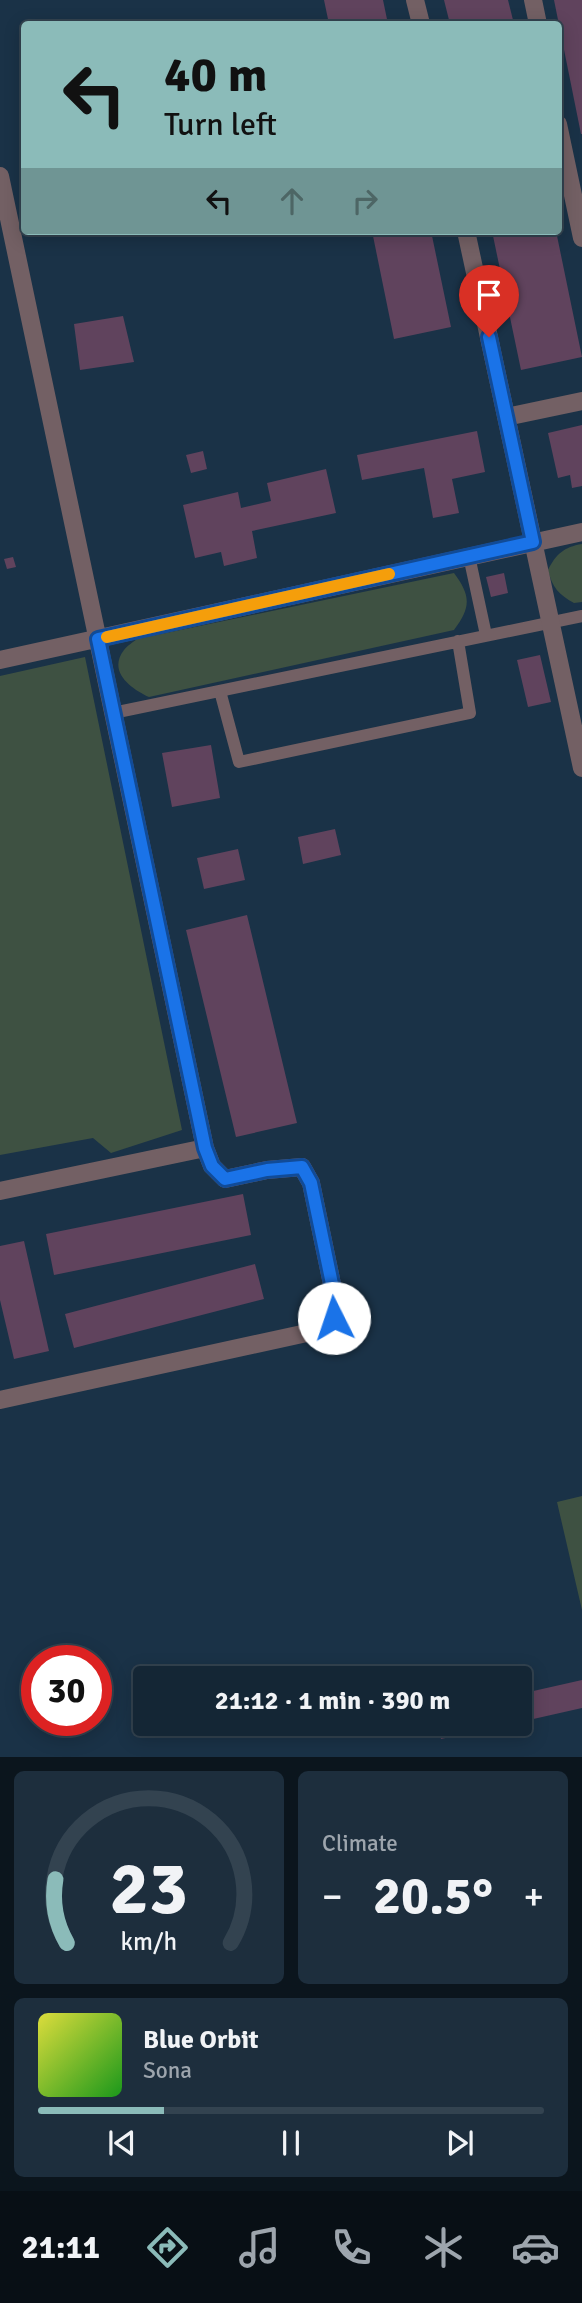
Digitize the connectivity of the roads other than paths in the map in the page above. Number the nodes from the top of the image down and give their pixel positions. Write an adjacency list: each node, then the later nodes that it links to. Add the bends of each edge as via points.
1 (415, 0): 3 (street)
2 (533, 0): 4 (street)
3 (420, 21)
4 (537, 21)
5 (562, 143): 8 (street)
6 (0, 176): 17 (street)
7 (467, 235): 10 (street)
8 (582, 238)
9 (582, 401): 10 (street)
10 (506, 417): 12 (street)
11 (582, 532): 12 (street)
12 (533, 542): 13 (street); 15 (street)
13 (469, 556): 16 (lane); 17 (street)
14 (582, 616): 15 (lane)
15 (550, 621): 16 (lane); 22 (street)
16 (486, 635): 18 (lane)
17 (98, 639): 19 (street); 21 (street)
18 (458, 641): 20 (lane); 20 (lane, via 470,713 239,762)
19 (0, 660)
20 (220, 691): 21 (lane)
21 (113, 713): 23 (street)
22 (582, 768)
23 (205, 1148): 24 (street); 25 (street, via 212,1166 225,1179 302,1167 311,1183 337,1308 334,1318 325,1329)
24 (0, 1191)
25 (0, 1400)

